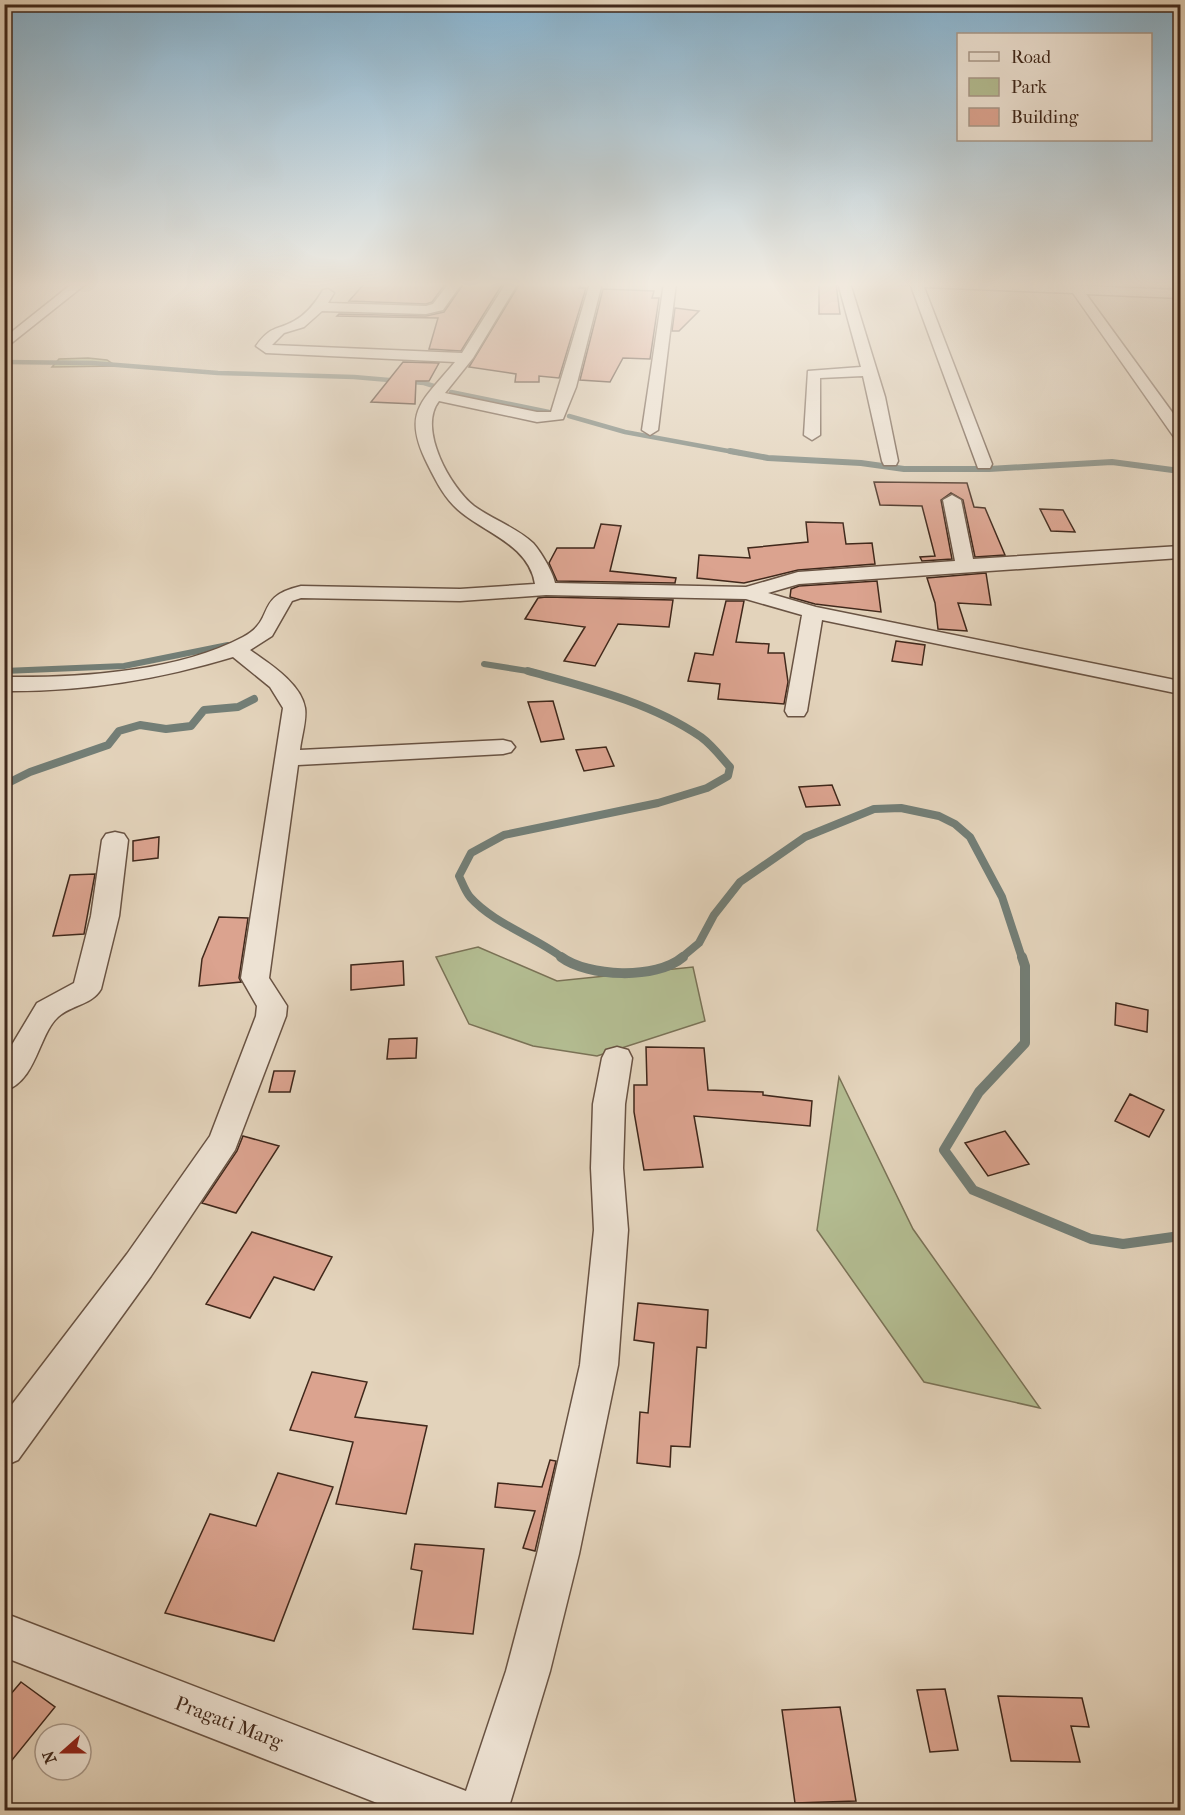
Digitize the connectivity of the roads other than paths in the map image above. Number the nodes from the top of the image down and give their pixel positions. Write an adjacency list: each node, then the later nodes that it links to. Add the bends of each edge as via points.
1 (458, 368): 8 (street)
2 (573, 368): 8 (street, via 557,416 537,417)
3 (658, 368): 9 (street)
4 (867, 368): 7 (street)
5 (947, 368): 13 (street)
6 (1132, 368): 10 (street)
7 (868, 371): 11 (street, via 813,374); 12 (street)
8 (435, 396): 17 (street, via 426,407 422,428 426,445 450,491 467,509 525,546 544,577)
9 (650, 430)
10 (1180, 434)
11 (812, 435)
12 (890, 461)
13 (984, 464)
14 (952, 500): 16 (street)
15 (1179, 554): 16 (street)
16 (965, 565): 18 (street, via 798,578)
17 (546, 590): 18 (street); 20 (street, via 460,595 286,594 278,602 267,630)
18 (747, 593): 19 (street)
19 (813, 612): 22 (street); 23 (street)
20 (235, 649): 21 (street, via 175,667 118,678 62,686); 25 (street, via 291,697 294,708)
21 (4, 684)
22 (1180, 688)
23 (796, 711)
24 (503, 747): 25 (street)
25 (287, 758): 29 (street, via 255,978 272,1006 271,1016 224,1141)
26 (115, 840): 28 (street, via 105,916 87,989 47,1010)
27 (617, 1058): 32 (street, via 609,1104 606,1168 612,1230 599,1365 528,1671)
28 (4, 1080)
29 (4, 1447)
30 (4, 1635): 31 (street, Pragati Marg)
31 (454, 1810)
32 (483, 1810)

